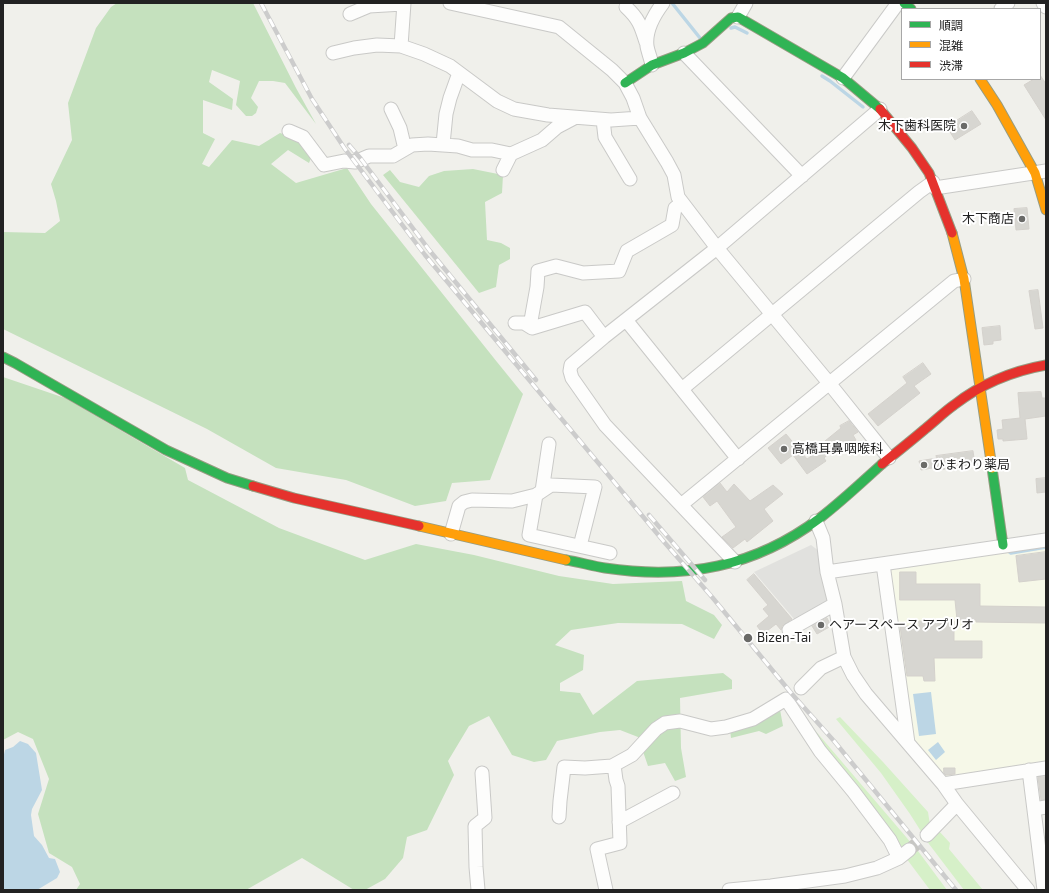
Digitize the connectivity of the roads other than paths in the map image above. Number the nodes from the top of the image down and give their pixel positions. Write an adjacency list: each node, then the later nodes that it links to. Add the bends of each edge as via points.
1 (404, 3): 7 (street); 12 (street)
2 (450, 3): 20 (street, via 559,27)
3 (663, 3): 13 (street, via 648,31)
4 (746, 3): 11 (street)
5 (898, 3): 18 (street)
6 (1043, 3): 9 (street)
7 (367, 5): 10 (street)
8 (626, 7): 13 (street, via 640,24)
9 (1046, 7)
10 (350, 14)
11 (738, 17): 15 (street, via 731,18 703,43); 18 (street)
12 (401, 46): 14 (street, via 354,48); 17 (street, via 450,66)
13 (647, 46): 16 (street)
14 (333, 53)
15 (684, 53): 16 (street); 32 (street)
16 (652, 65): 20 (street)
17 (459, 73): 23 (street, via 497,101 514,110); 27 (street, via 446,114)
18 (843, 78): 22 (street)
19 (981, 80): 31 (street)
20 (625, 83): 24 (street)
21 (391, 109): 28 (street, via 400,128)
22 (880, 109): 32 (street); 34 (street, via 912,148)
23 (575, 118): 25 (street); 29 (street, via 557,127 542,140)
24 (640, 118): 25 (street); 35 (street, via 674,175 678,197)
25 (602, 120): 33 (street, via 605,137)
26 (289, 131): 28 (street, via 303,137 324,165 344,161 355,162 369,156 393,156)
27 (443, 144): 28 (street, via 412,145); 29 (street)
28 (405, 149)
29 (510, 154): 30 (street)
30 (503, 170)
31 (1041, 172): 34 (street); 36 (street)
32 (802, 176): 37 (street)
33 (630, 179)
34 (934, 185): 38 (street, via 954,239); 39 (street, via 913,197)
35 (682, 203): 37 (street); 42 (street, via 675,208 672,225 627,251 619,271 582,274 556,266 538,271)
36 (1046, 210)
37 (717, 248): 39 (street); 40 (street)
38 (964, 279): 46 (street, via 954,281); 47 (street)
39 (771, 314): 46 (street); 48 (street)
40 (626, 320): 43 (street); 48 (street)
41 (515, 323): 42 (street, via 524,322)
42 (530, 326): 43 (street, via 532,328 585,312)
43 (604, 337): 53 (street, via 571,365 572,378 605,425)
44 (3, 357): 55 (street, via 166,450 227,478 294,498)
45 (1046, 365): 47 (street, via 1012,374)
46 (829, 383): 50 (street); 51 (street)
47 (979, 388): 50 (street, via 961,399); 57 (street)
48 (682, 389): 51 (street)
49 (549, 444): 52 (street)
50 (889, 458): 54 (street)
51 (738, 459): 53 (street)
52 (539, 493): 55 (street, via 512,500 464,502 459,506); 58 (street, via 529,535); 58 (street, via 551,485 595,487)
53 (681, 505): 60 (street)
54 (816, 521): 60 (street, via 770,548); 62 (street, via 823,538)
55 (451, 534): 60 (street, via 620,571 694,571)
56 (1046, 540): 57 (street)
57 (1002, 544): 61 (street)
58 (580, 546): 59 (street)
59 (610, 553)
60 (735, 562)
61 (883, 564): 62 (street); 67 (street)
62 (827, 572): 63 (street)
63 (835, 604): 64 (street); 65 (street)
64 (789, 630)
65 (844, 657): 66 (street, via 821,668); 67 (street, via 866,694)
66 (801, 688)
67 (908, 743): 72 (street)
68 (614, 765): 76 (street, via 564,767); 77 (street, via 618,786); 80 (street, via 632,755 665,723 680,721 712,729 726,727 753,719 786,699 820,751 890,840)
69 (1046, 768): 70 (street)
70 (1028, 770): 72 (street); 75 (street)
71 (482, 773): 81 (street, via 485,818 475,826)
72 (943, 784): 74 (street)
73 (673, 793): 77 (street)
74 (957, 804): 78 (street); 84 (street)
75 (1040, 808): 85 (street)
76 (559, 816)
77 (619, 822): 82 (street, via 620,843 597,849)
78 (927, 835)
79 (909, 850): 80 (street)
80 (899, 858): 83 (street, via 877,868 845,876)
81 (478, 890)
82 (606, 890)
83 (729, 890)
84 (1028, 890)
85 (1044, 890)

